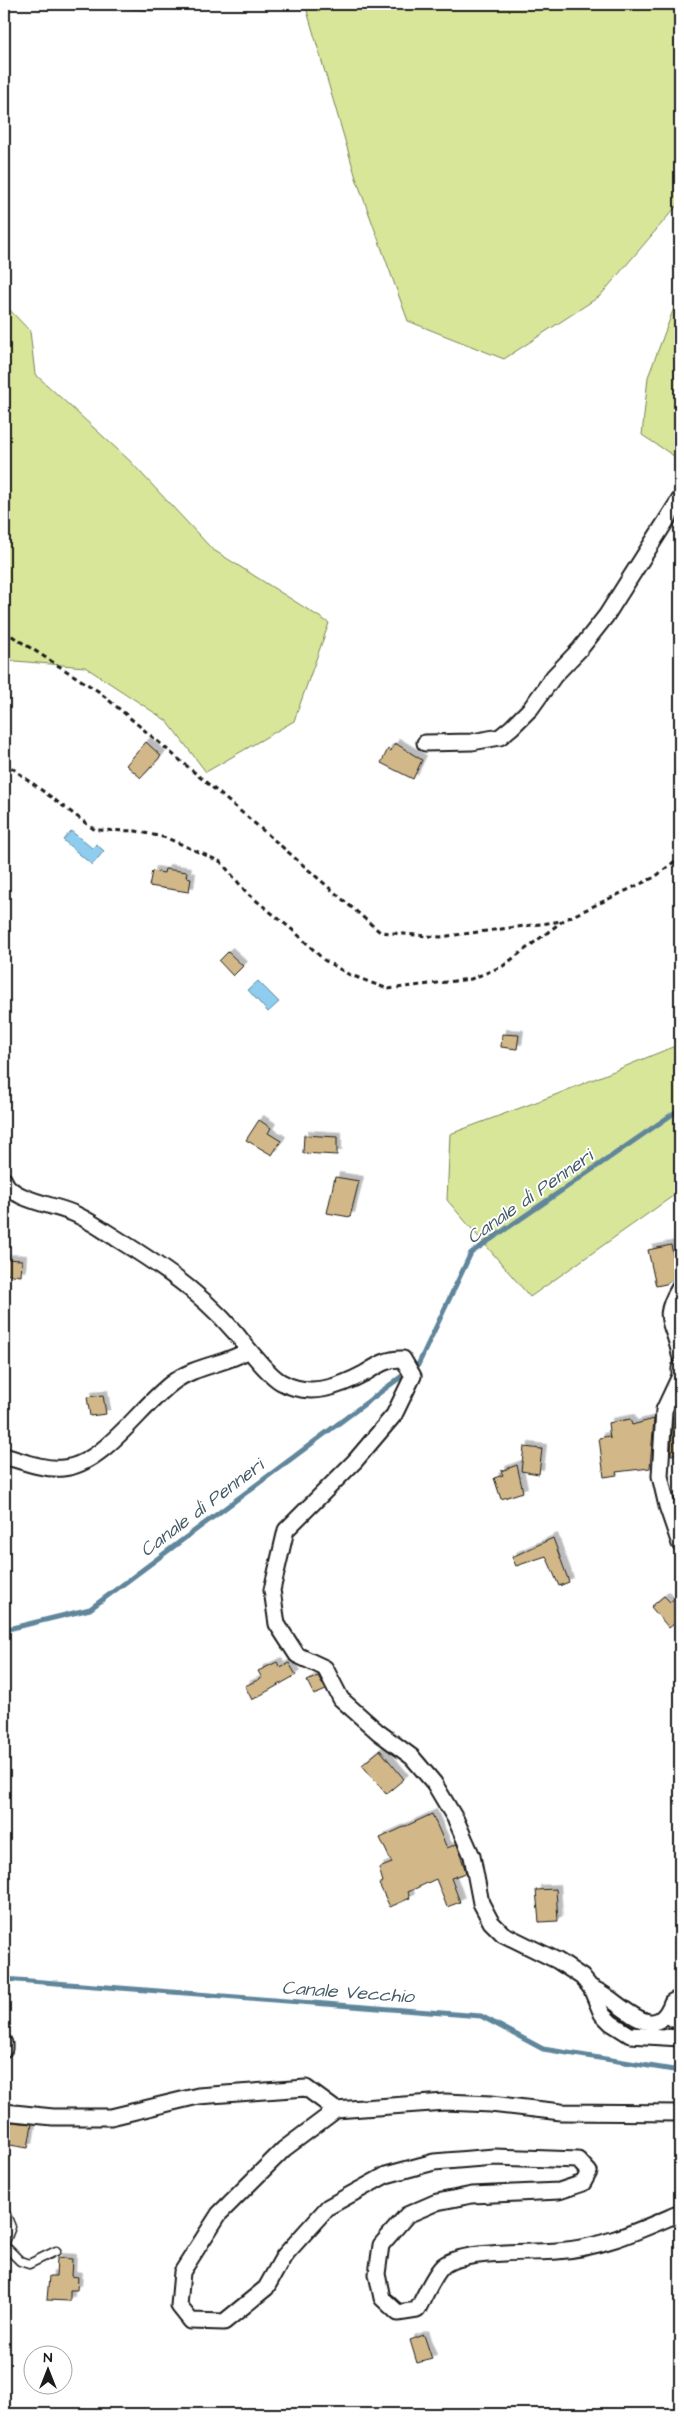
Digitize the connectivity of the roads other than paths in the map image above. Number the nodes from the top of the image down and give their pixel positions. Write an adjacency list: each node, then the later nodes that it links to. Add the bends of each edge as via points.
1 (680, 499): 2 (street, via 606,616 512,727 500,737)
2 (425, 744)
3 (4, 1180): 5 (street, via 17,1194 77,1214 164,1268 202,1297)
4 (680, 1287): 6 (street, via 670,1305 668,1318)
5 (248, 1350): 8 (street, via 238,1357 191,1371 172,1383 126,1429 80,1465 61,1468); 10 (street, via 280,1382 298,1389 326,1389 346,1383 391,1358 403,1359 414,1376 394,1415 355,1461 286,1530 272,1590 277,1624 297,1655 325,1668 340,1699 412,1757 434,1782 472,1856 481,1903 492,1922 503,1934 582,1977)
6 (680, 1355)
7 (680, 1368): 9 (street, via 680,1376 664,1410 660,1476)
8 (4, 1456)
9 (680, 1544)
10 (591, 1988): 12 (street, via 600,1990 631,2016 644,2022 654,2022); 14 (street, via 602,2014 630,2035)
11 (680, 1998): 12 (street, via 672,2002)
12 (668, 2010): 13 (street, via 672,2018)
13 (680, 2022)
14 (680, 2038)
15 (4, 2043): 16 (street)
16 (4, 2049)
17 (336, 2110): 18 (street, via 306,2088 198,2096 111,2117 53,2117); 19 (street, via 445,2102 561,2112); 21 (street, via 284,2149 219,2214 182,2272 179,2306 191,2321 224,2322 266,2288 284,2256 328,2207 386,2175 434,2162 494,2158 578,2160 590,2172 583,2183 559,2191 472,2195 437,2202 407,2215 380,2245 377,2274 382,2298 398,2313 417,2310 442,2266 466,2257 594,2246 630,2235)
18 (4, 2112)
19 (680, 2113)
20 (4, 2210): 22 (lane, via 10,2227)
21 (680, 2213)
22 (4, 2246): 23 (lane, via 20,2261 29,2264)
23 (56, 2251)

